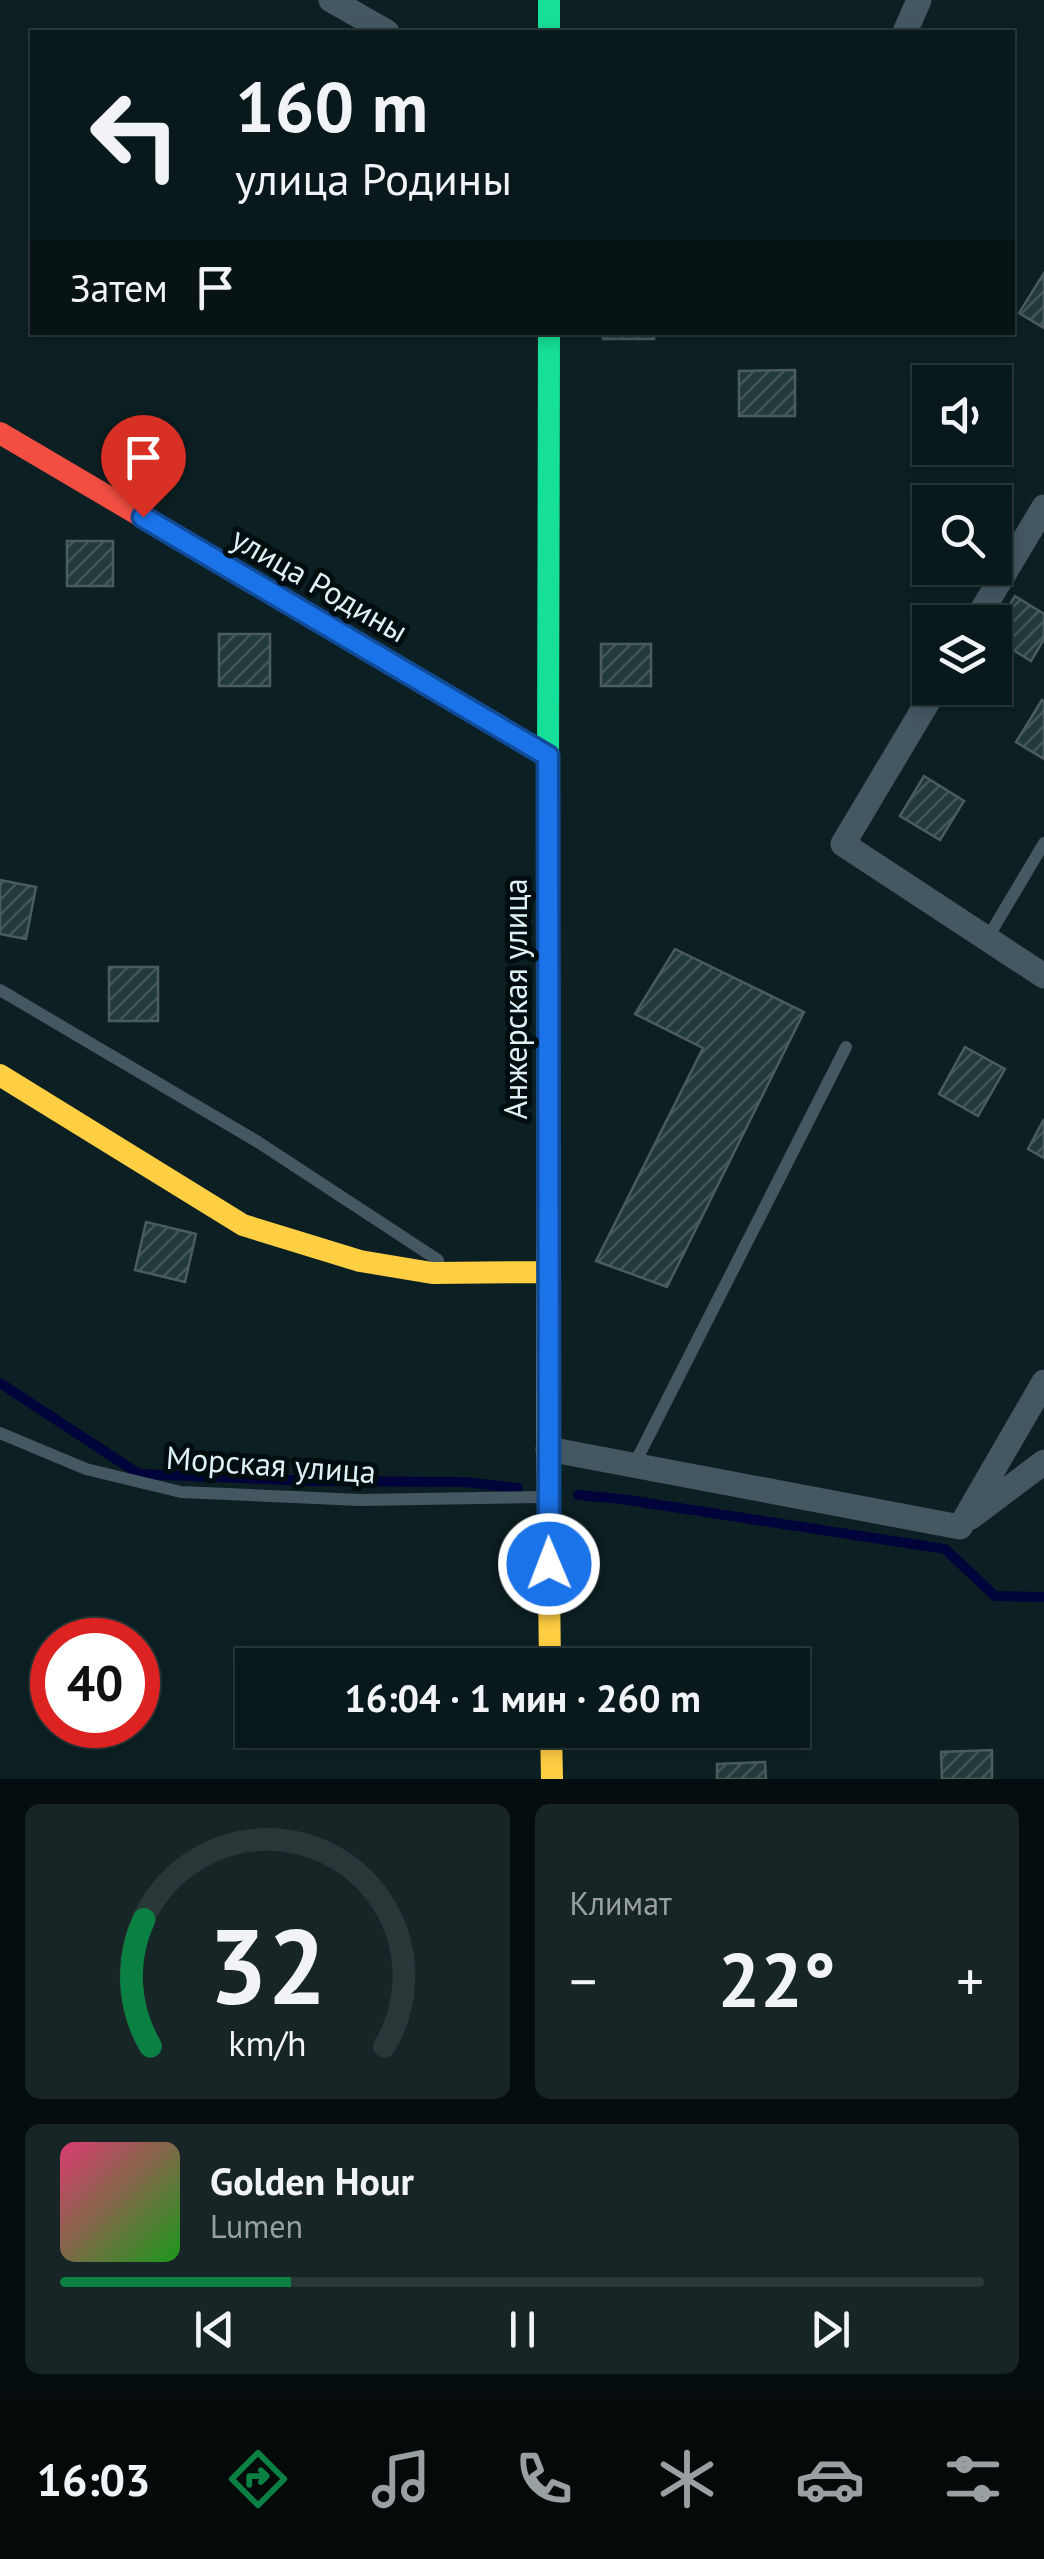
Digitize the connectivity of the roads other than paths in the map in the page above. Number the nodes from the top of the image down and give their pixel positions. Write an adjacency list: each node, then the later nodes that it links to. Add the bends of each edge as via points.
1 (332, 0): 4 (street)
2 (549, 0): 5 (street)
3 (919, 0): 6 (street)
4 (384, 30)
5 (549, 30)
6 (906, 30)
7 (549, 335): 12 (street, Анжерская улица)
8 (3, 430): 12 (street, улица Родины)
9 (1044, 507): 10 (street)
10 (985, 605)
11 (926, 705): 14 (street, via 842,844)
12 (548, 756): 19 (street, Анжерская улица)
13 (1044, 843): 14 (lane)
14 (987, 938): 15 (street)
15 (1044, 976)
16 (0, 990): 20 (lane, via 258,1142)
17 (846, 1047): 25 (lane)
18 (0, 1075): 20 (street, via 243,1224 360,1261)
19 (548, 1272): 20 (street); 23 (street, Анжерская улица)
20 (457, 1273)
21 (1044, 1382): 27 (street)
22 (0, 1433): 26 (lane, Морская улица, via 86,1470 181,1492 360,1500)
23 (548, 1448): 25 (street); 26 (street, Анжерская улица)
24 (1044, 1462): 27 (street)
25 (634, 1465): 27 (street)
26 (548, 1496): 28 (street, Анжерская улица)
27 (960, 1527)
28 (550, 1648)
29 (551, 1748): 30 (street)
30 (552, 1779)

